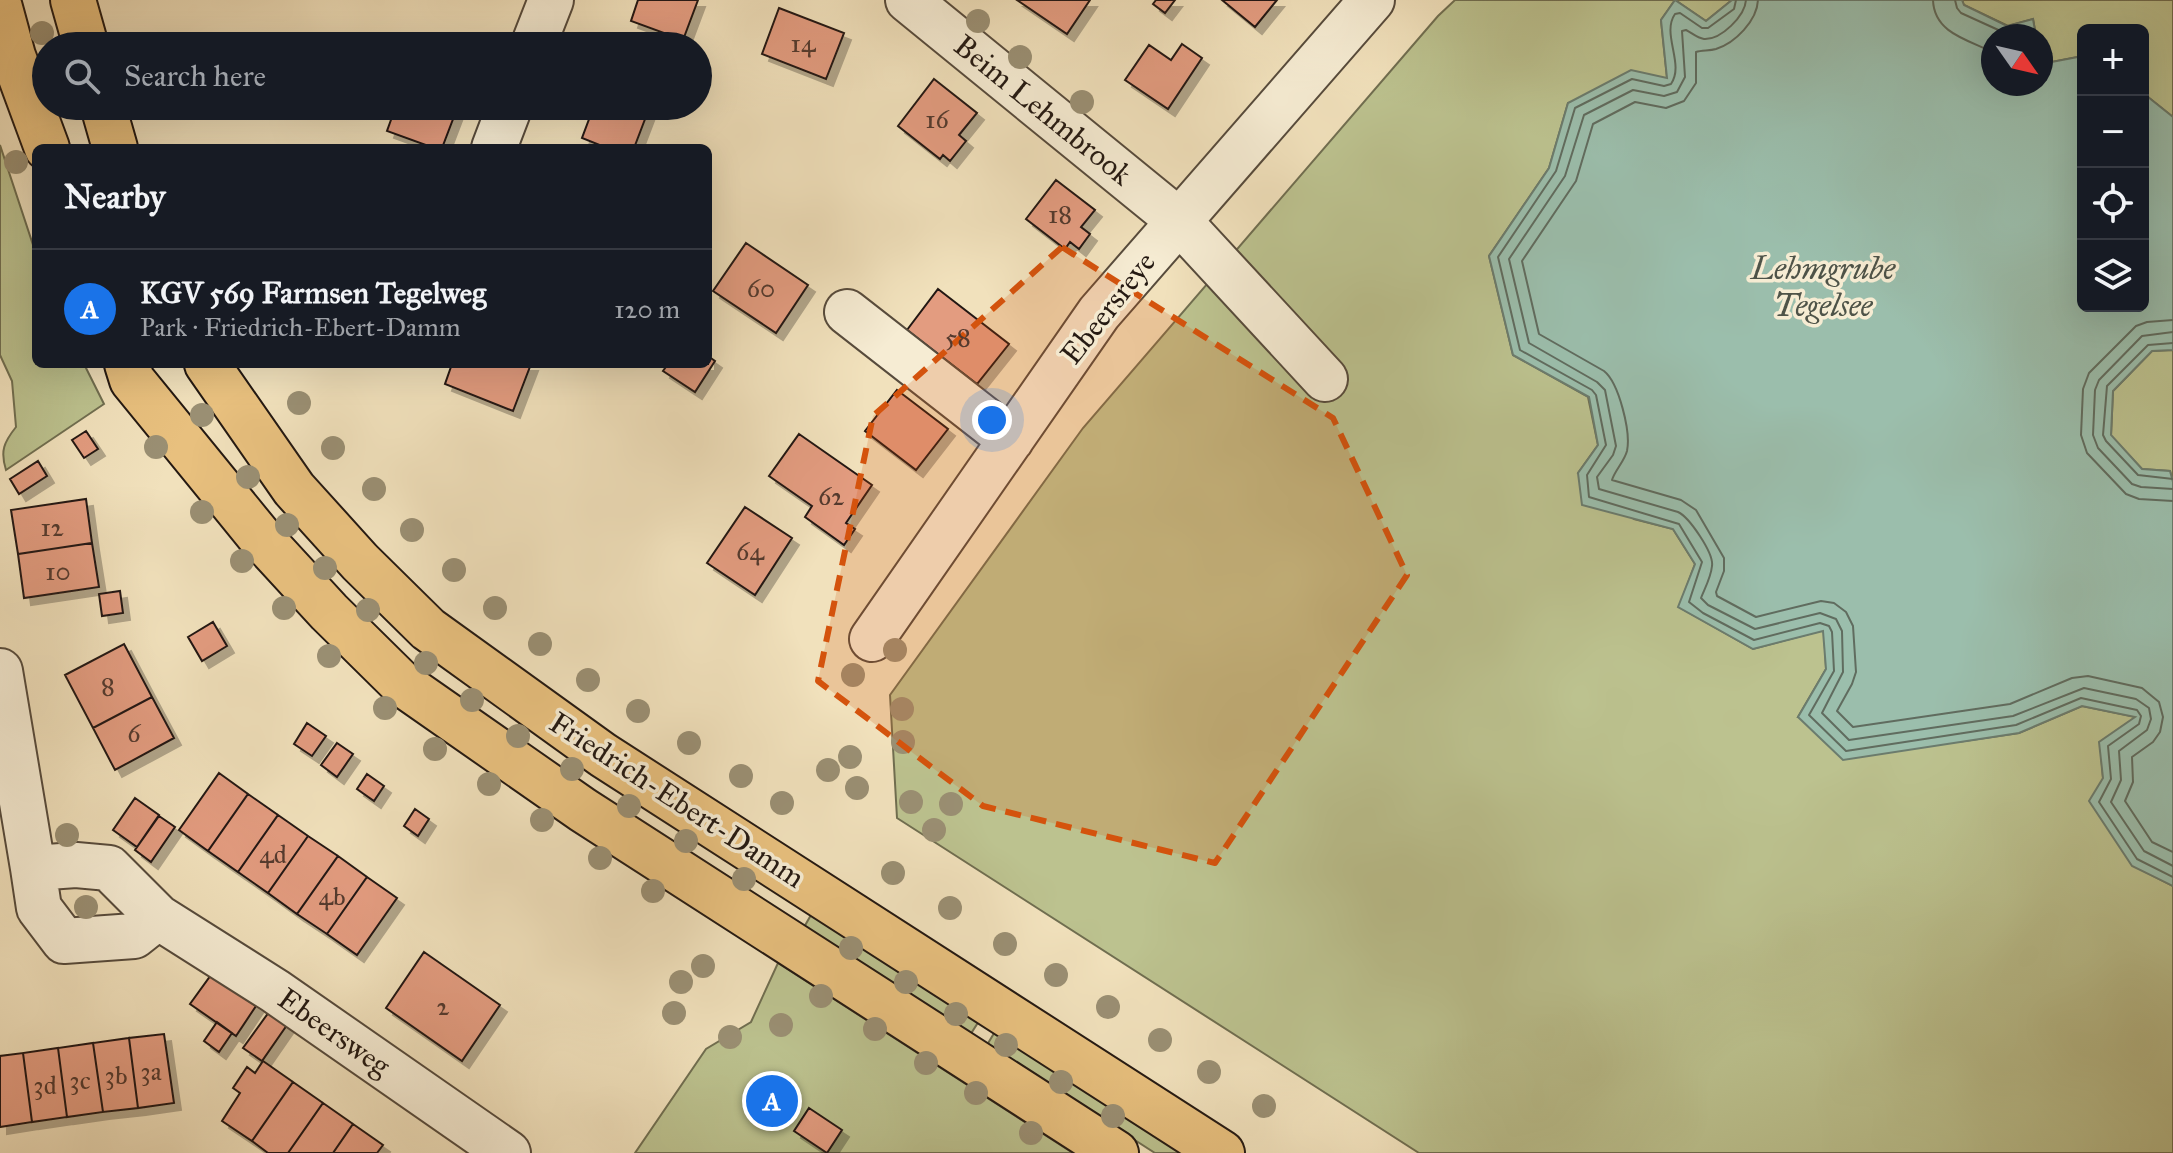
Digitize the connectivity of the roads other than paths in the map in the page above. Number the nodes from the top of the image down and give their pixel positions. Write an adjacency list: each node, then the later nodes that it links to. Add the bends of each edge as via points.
1 (73, 0): 6 (main road)
2 (551, 0): 7 (street)
3 (908, 0): 15 (street, Beim Lehmbrook)
4 (1372, 0): 15 (street, Ebeersreye)
5 (0, 8): 8 (main road)
6 (82, 32)
7 (538, 32)
8 (32, 107)
9 (37, 120): 12 (main road)
10 (107, 120): 13 (main road)
11 (505, 120): 14 (street)
12 (46, 144)
13 (114, 144)
14 (496, 144)
15 (1178, 220): 19 (street, Beim Lehmbrook); 20 (street, Ebeersreye, via 1099,313)
16 (847, 312): 20 (street)
17 (128, 368): 26 (main road, Friedrich-Ebert-Damm, via 132,380 260,537 401,683 583,810)
18 (210, 368): 27 (main road, Friedrich-Ebert-Damm, via 294,489 428,629 603,755)
19 (1325, 379)
20 (1011, 440): 21 (street, Ebeersreye)
21 (872, 639)
22 (0, 671): 23 (street)
23 (33, 868): 24 (street, Ebeersweg, via 109,868); 24 (street, via 39,908 64,941 134,936)
24 (158, 917): 25 (street, Ebeersweg, via 275,991)
25 (508, 1153)
26 (1116, 1153)
27 (1222, 1153)

